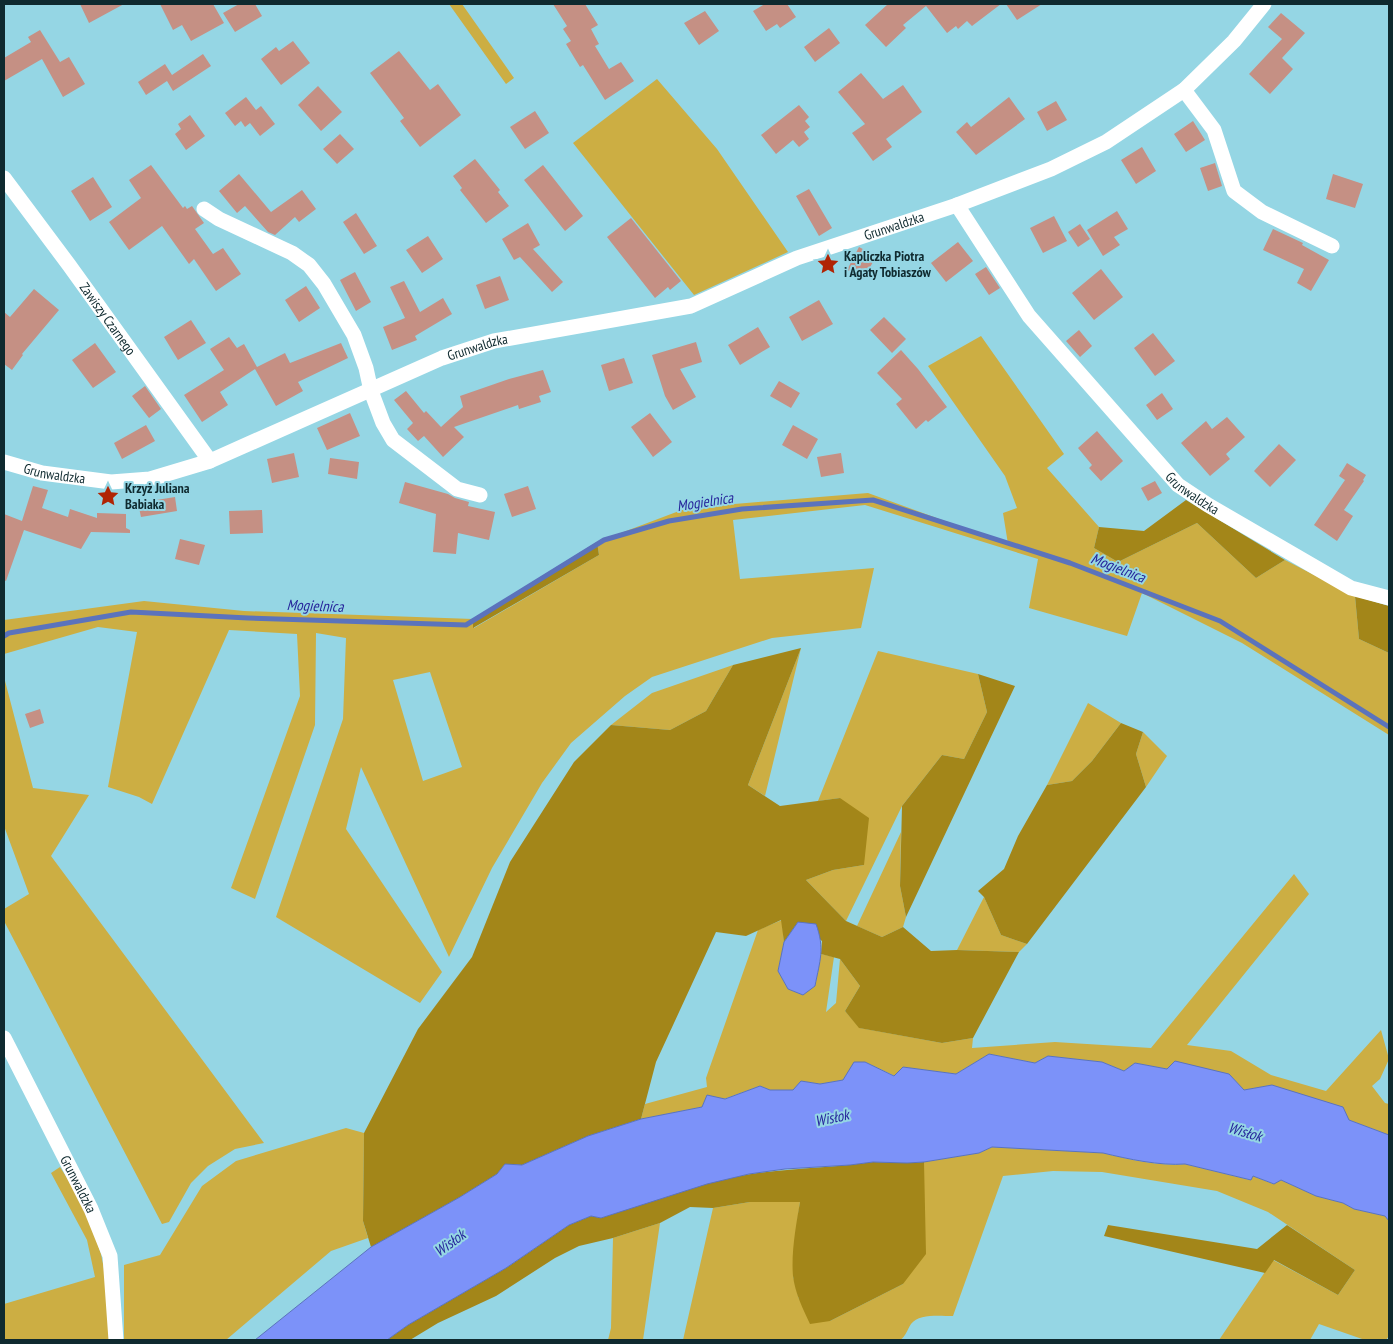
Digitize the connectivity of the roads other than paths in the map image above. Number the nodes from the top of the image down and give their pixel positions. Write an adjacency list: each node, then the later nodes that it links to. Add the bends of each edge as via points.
1 (1264, 4): 2 (street, Grunwaldzka, via 1234,41)
2 (1184, 90): 4 (street, Grunwaldzka, via 1106,142 1051,169); 6 (street, via 1214,130 1234,192 1262,212)
3 (4, 178): 8 (street, Zawiszy Czarnego)
4 (957, 205): 7 (street, Grunwaldzka, via 797,258 692,306 494,341 442,358); 11 (street, Grunwaldzka, via 1029,316 1178,485 1351,588)
5 (204, 209): 7 (street, via 219,220 292,253 309,265 354,335)
6 (1332, 246)
7 (371, 391): 8 (street, Grunwaldzka); 10 (street, via 393,440 457,490)
8 (210, 461): 9 (street, Grunwaldzka, via 150,479 111,482 42,473)
9 (4, 462)
10 (480, 495)
11 (1389, 598)
12 (4, 1038): 13 (street, Grunwaldzka, via 91,1209 110,1256)
13 (116, 1340)

